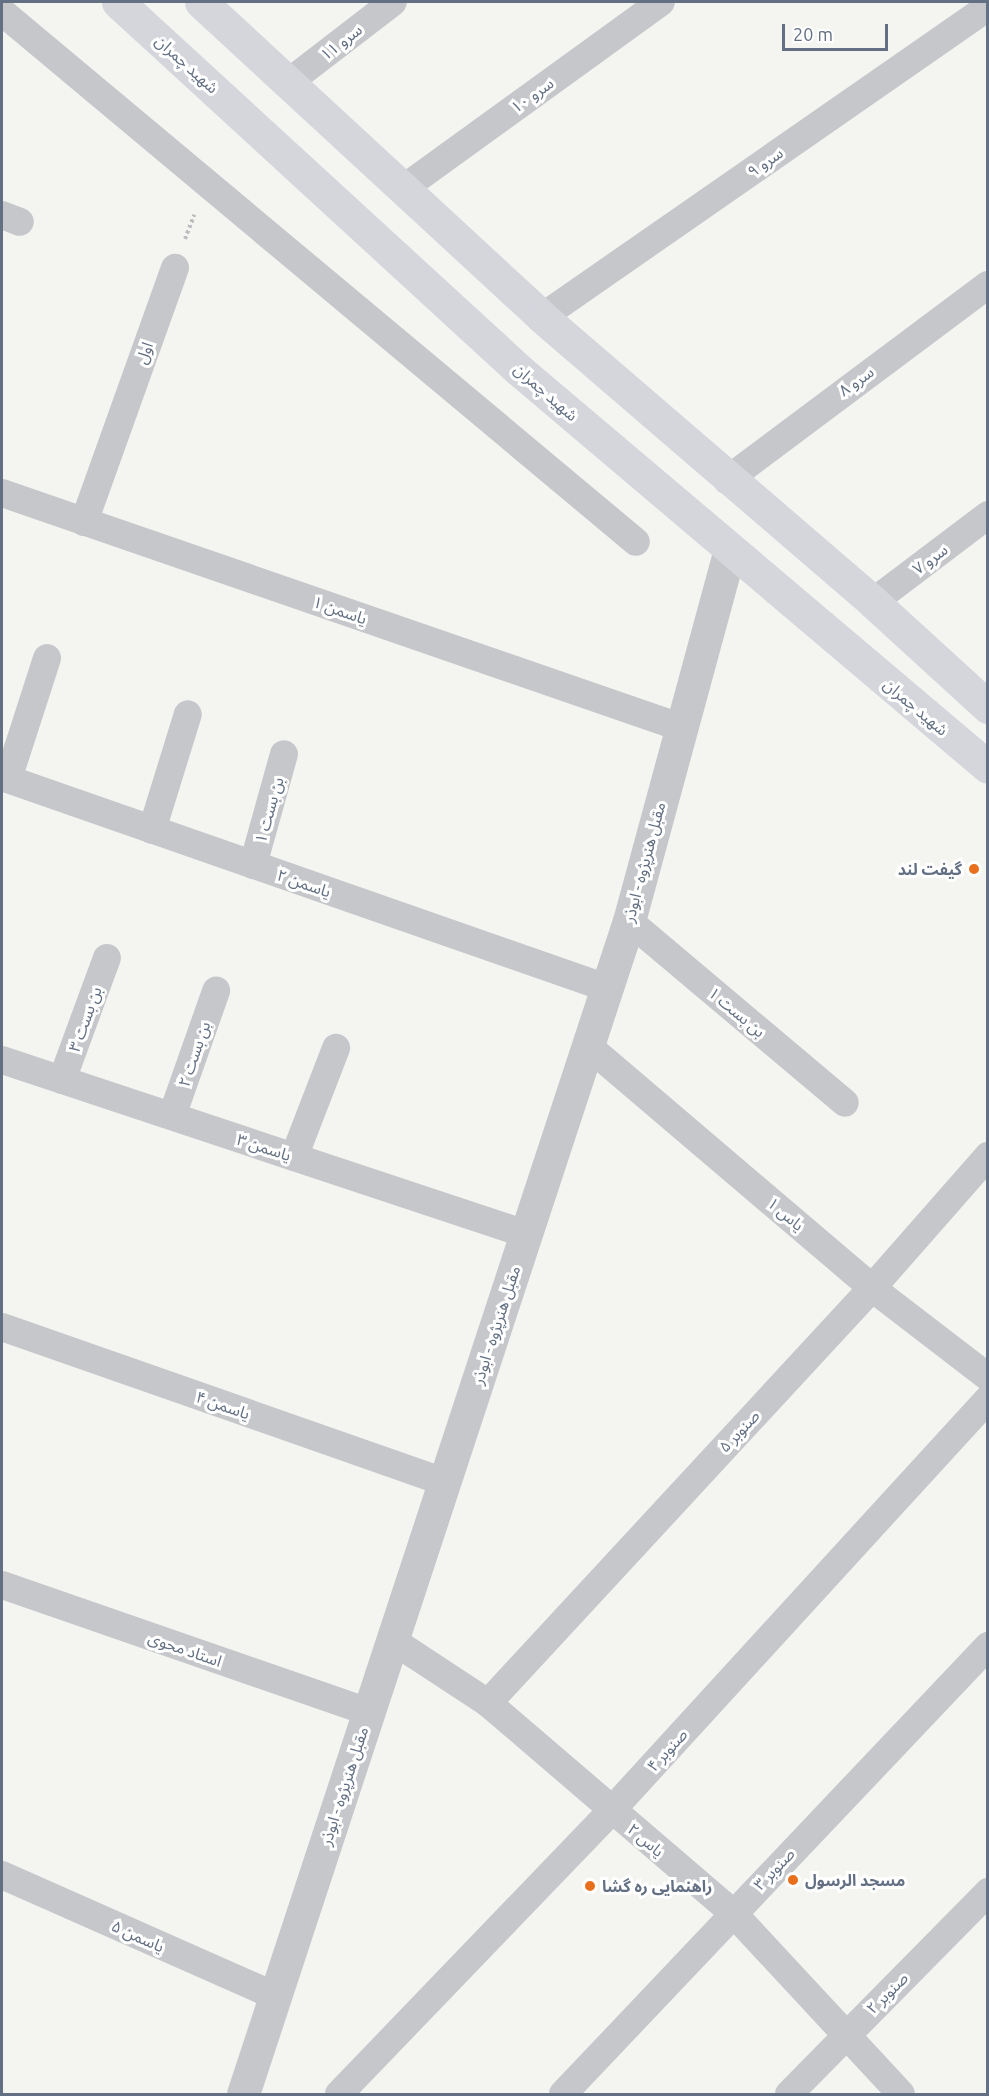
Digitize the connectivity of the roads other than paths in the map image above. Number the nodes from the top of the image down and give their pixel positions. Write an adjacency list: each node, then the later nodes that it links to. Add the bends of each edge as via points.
1 (118, 2): 17 (main road, شهید چمران, via 519,370)
2 (201, 2): 7 (main road)
3 (393, 2): 7 (street, سرو ۱۱)
4 (661, 2): 8 (street, سرو ۱۰)
5 (987, 8): 11 (street, سرو ۹)
6 (2, 12): 16 (street)
7 (289, 82): 8 (main road)
8 (404, 188): 11 (main road)
9 (175, 268): 15 (street, اول)
10 (987, 285): 12 (street, سرو ۸)
11 (542, 317): 12 (main road)
12 (727, 480): 18 (main road)
13 (2, 493): 15 (street, یاسمن ۱)
14 (987, 515): 18 (street, سرو ۷)
15 (84, 522): 22 (street, یاسمن ۱)
16 (636, 542)
17 (730, 549): 22 (street, مقبل هنرپژوه - ابوذر); 24 (main road, شهید چمران)
18 (873, 602): 20 (main road)
19 (47, 658): 25 (street)
20 (987, 708)
21 (188, 714): 26 (street)
22 (680, 727): 28 (street, مقبل هنرپژوه - ابوذر)
23 (284, 754): 27 (street, بن بست ۱)
24 (987, 767)
25 (5, 778): 26 (street, یاسمن ۲)
26 (152, 830): 27 (street, یاسمن ۲)
27 (253, 865): 30 (street, یاسمن ۲)
28 (629, 921): 30 (street, مقبل هنرپژوه - ابوذر); 36 (street, بن بست ۱)
29 (107, 958): 35 (street, بن بست ۳)
30 (607, 988): 32 (street, مقبل هنرپژوه - ابوذر)
31 (216, 991): 37 (street, بن بست ۲)
32 (588, 1046): 40 (street, مقبل هنرپژوه - ابوذر); 41 (street, یاس ۱)
33 (336, 1048): 39 (street)
34 (2, 1060): 35 (street, یاسمن ۳)
35 (62, 1080): 37 (street, یاسمن ۳)
36 (845, 1103)
37 (172, 1116): 39 (street, یاسمن ۳)
38 (987, 1156): 41 (street, صنوبر ۵)
39 (294, 1157): 40 (street, یاسمن ۳)
40 (526, 1234): 45 (street, مقبل هنرپژوه - ابوذر)
41 (872, 1288): 43 (street, یاس ۱); 49 (street, صنوبر ۵)
42 (2, 1327): 45 (street, یاسمن ۴)
43 (987, 1377)
44 (987, 1399): 51 (street, صنوبر ۴)
45 (444, 1482): 47 (street, مقبل هنرپژوه - ابوذر)
46 (2, 1585): 50 (street, استاد محوی)
47 (392, 1640): 49 (street, یاس ۲); 50 (street, مقبل هنرپژوه - ابوذر)
48 (987, 1646): 54 (street, صنوبر ۳)
49 (488, 1702): 51 (street, یاس ۲)
50 (368, 1712): 55 (street, مقبل هنرپژوه - ابوذر)
51 (611, 1811): 54 (street, یاس ۲); 58 (street, صنوبر ۴)
52 (2, 1875): 55 (street, یاسمن ۵)
53 (987, 1892): 56 (street, صنوبر ۲)
54 (732, 1912): 56 (street, یاس ۲); 59 (street, صنوبر ۳)
55 (275, 1996): 57 (street, مقبل هنرپژوه - ابوذر)
56 (847, 2033): 60 (street, صنوبر ۲); 61 (street, یاس ۲)
57 (243, 2094)
58 (339, 2094)
59 (563, 2094)
60 (789, 2094)
61 (901, 2094)

